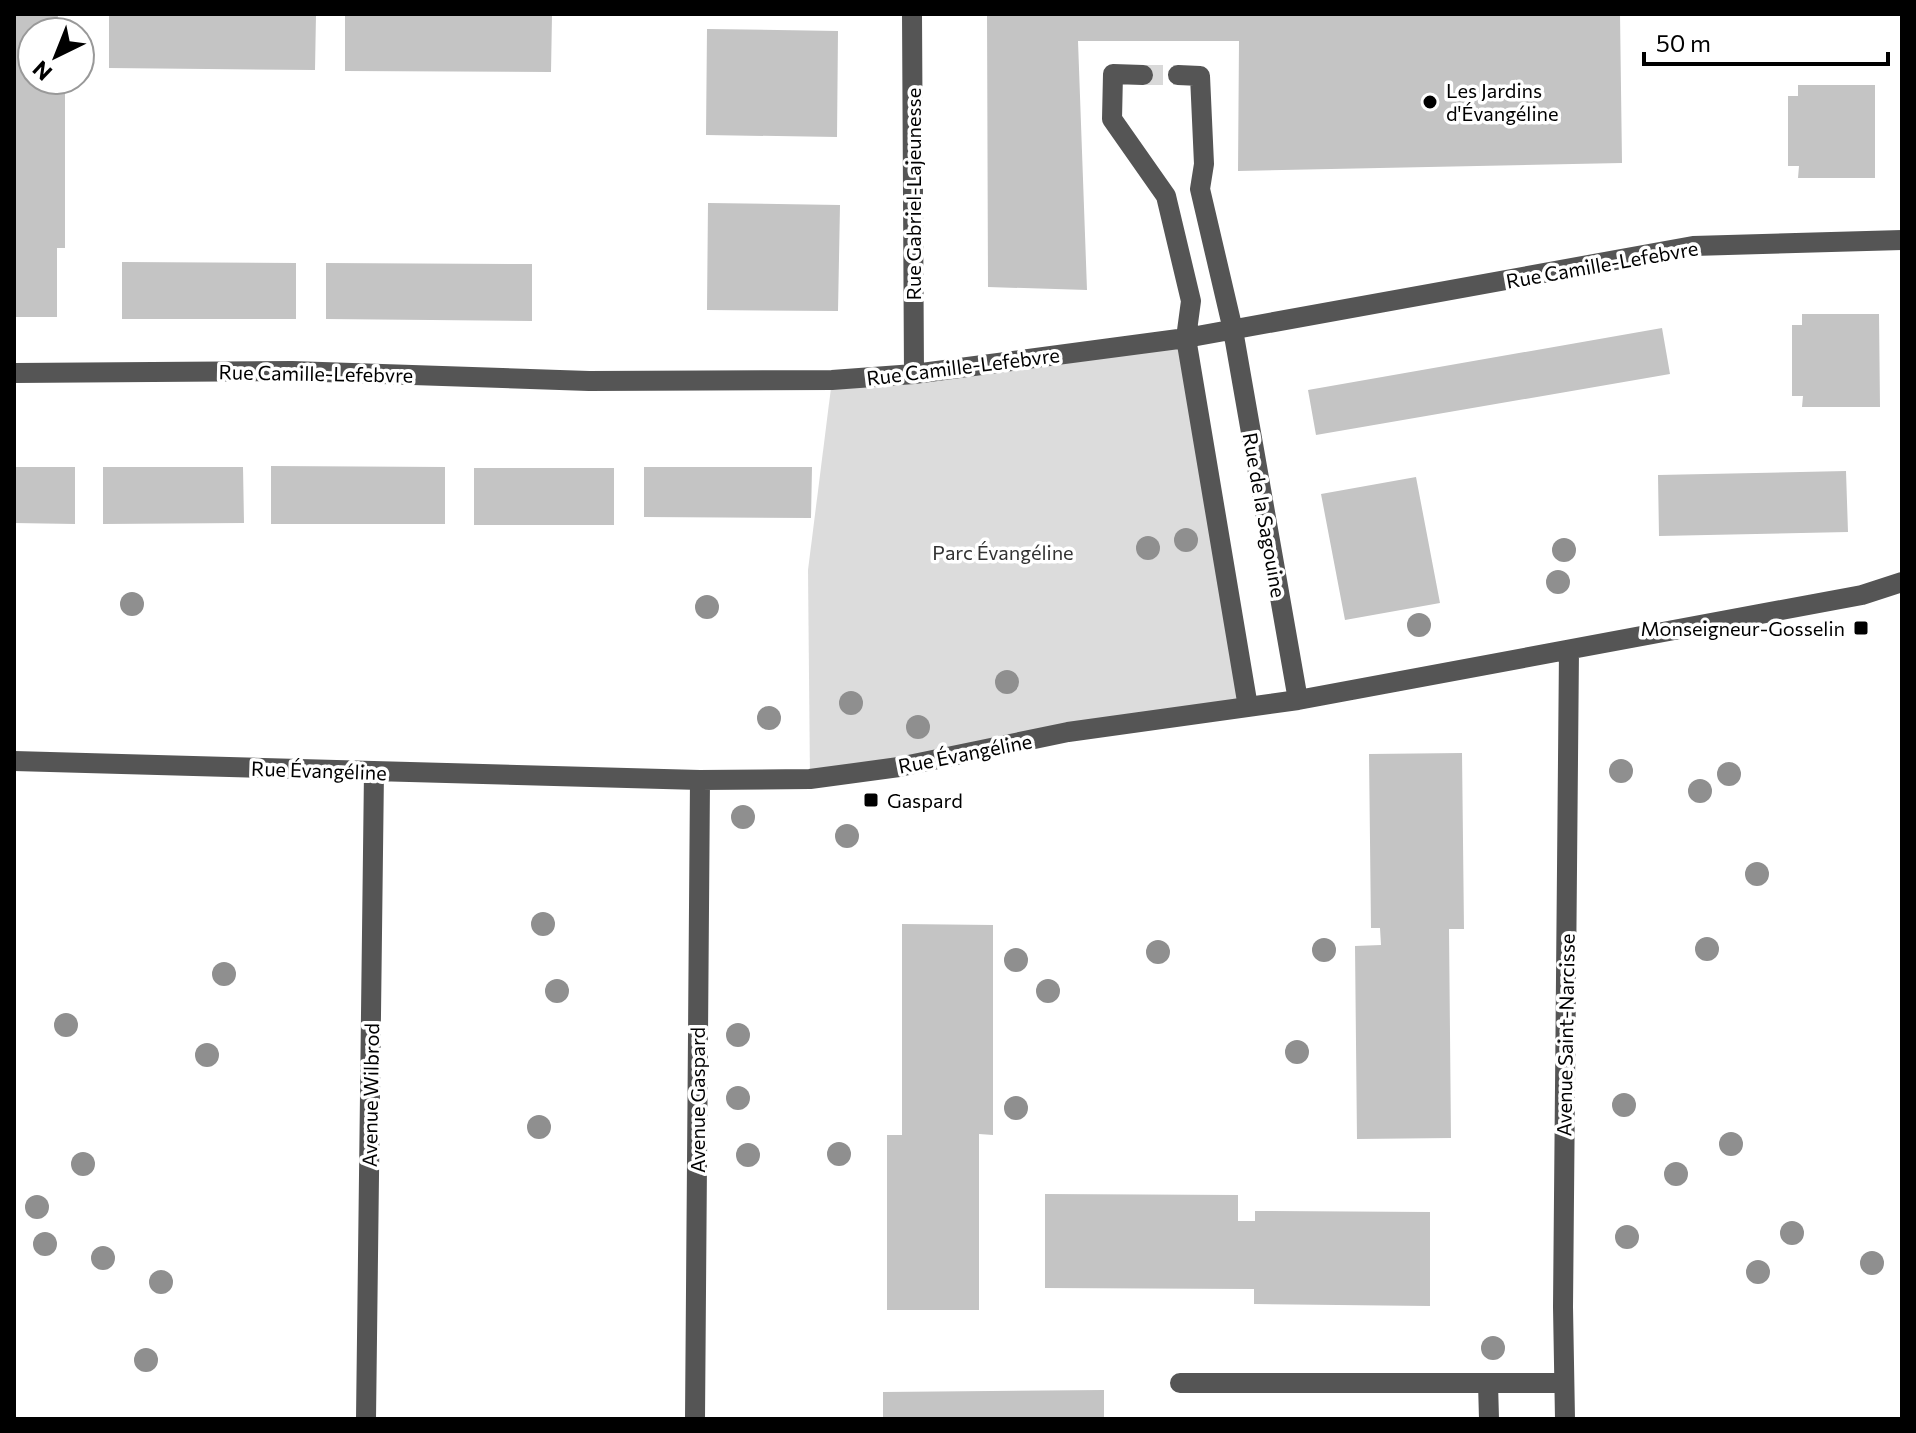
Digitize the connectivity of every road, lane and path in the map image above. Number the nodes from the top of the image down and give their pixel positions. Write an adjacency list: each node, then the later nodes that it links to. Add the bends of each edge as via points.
1 (912, 14): 10 (street, Rue Gabriel-Lajeunesse)
2 (1143, 75): 5 (street, via 1113,74 1112,119)
3 (1178, 75): 4 (street, Rue de la Sagouine, via 1200,76)
4 (1200, 189): 5 (street); 7 (street, Rue de la Sagouine)
5 (1166, 196): 8 (street, via 1191,301)
6 (1902, 240): 7 (street, Rue Camille-Lefebvre, via 1693,246)
7 (1233, 330): 8 (street, Rue Camille-Lefebvre); 13 (street, Rue de la Sagouine)
8 (1186, 338): 10 (street, Rue Camille-Lefebvre); 14 (street)
9 (14, 373): 10 (street, Rue Camille-Lefebvre, via 292,371 589,381 832,380)
10 (914, 374)
11 (1902, 582): 12 (street, Rue Évangéline, via 1862,595)
12 (1569, 650): 13 (street, Rue Évangéline); 20 (street, Avenue Saint-Narcisse)
13 (1298, 700): 14 (street, Rue Évangéline)
14 (1248, 707): 17 (street, Rue Évangéline, via 1068,732 810,779)
15 (14, 761): 16 (street, Rue Évangéline)
16 (374, 771): 17 (street, Rue Évangéline); 21 (street, Avenue Wilbrod)
17 (700, 780): 22 (street, Avenue Gaspard)
18 (1180, 1383): 19 (street)
19 (1488, 1383): 20 (street); 23 (street)
20 (1564, 1383): 24 (street, Avenue Saint-Narcisse)
21 (366, 1419)
22 (695, 1419)
23 (1489, 1419)
24 (1565, 1419)

